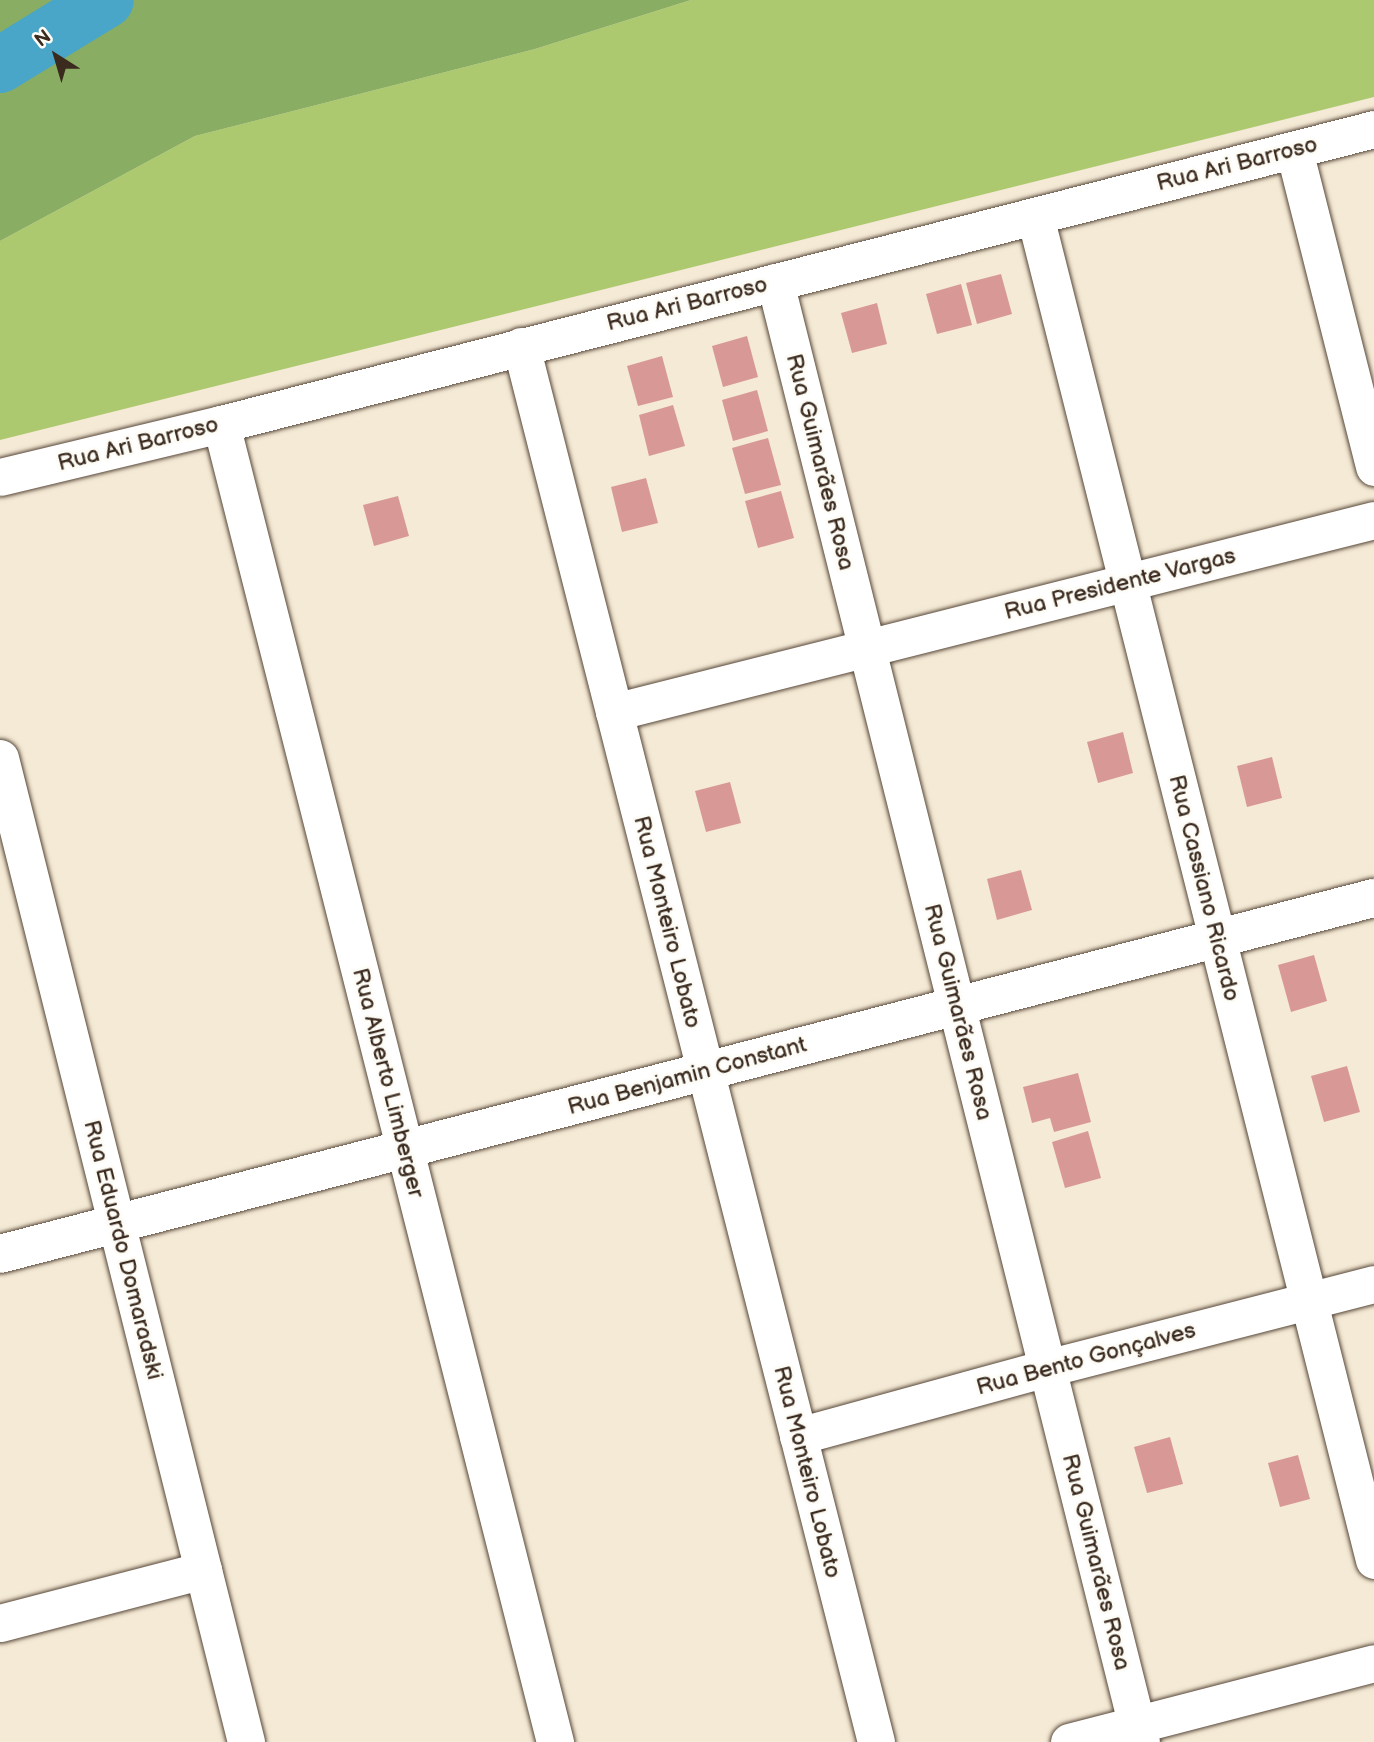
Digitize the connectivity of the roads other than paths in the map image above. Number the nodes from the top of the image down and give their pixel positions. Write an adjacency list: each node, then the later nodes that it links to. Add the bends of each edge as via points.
1 (1374, 129): 2 (street, Rua Ari Barroso)
2 (1294, 150): 3 (street, Rua Ari Barroso); 7 (street)
3 (1035, 216): 4 (street, Rua Ari Barroso); 10 (street, Rua Cassiano Ricardo)
4 (775, 282): 5 (street, Rua Ari Barroso); 11 (street, Rua Guimarães Rosa)
5 (521, 346): 6 (street, Rua Ari Barroso); 12 (street, Rua Monteiro Lobato)
6 (221, 424): 8 (street, Rua Ari Barroso); 19 (street, Rua Alberto Limberger)
7 (1374, 467)
8 (0, 477)
9 (1374, 520): 10 (street, Rua Presidente Vargas)
10 (1127, 582): 11 (street, Rua Presidente Vargas); 16 (street, Rua Cassiano Ricardo)
11 (867, 648): 12 (street, Rua Presidente Vargas); 17 (street, Rua Guimarães Rosa)
12 (614, 712): 18 (street, Rua Monteiro Lobato)
13 (0, 758): 14 (street, Rua Eduardo Domaradski)
14 (13, 861): 20 (street, Rua Eduardo Domaradski)
15 (1374, 898): 16 (street, Rua Benjamin Constant)
16 (1217, 939): 17 (street, Rua Benjamin Constant); 23 (street, Rua Cassiano Ricardo)
17 (957, 1006): 18 (street, Rua Benjamin Constant); 24 (street, Rua Guimarães Rosa)
18 (705, 1071): 19 (street, Rua Benjamin Constant); 25 (street, Rua Monteiro Lobato)
19 (405, 1149): 20 (street, Rua Benjamin Constant); 32 (street, Rua Alberto Limberger)
20 (117, 1223): 21 (street, Rua Benjamin Constant); 27 (street, Rua Eduardo Domaradski)
21 (0, 1254)
22 (1374, 1284): 23 (street, Rua Bento Gonçalves)
23 (1308, 1301): 24 (street, Rua Bento Gonçalves); 26 (street, Rua Cassiano Ricardo)
24 (1047, 1368): 25 (street, Rua Bento Gonçalves); 30 (street, Rua Guimarães Rosa)
25 (798, 1436): 33 (street, Rua Monteiro Lobato)
26 (1374, 1560)
27 (203, 1570): 28 (street); 31 (street, Rua Eduardo Domaradski)
28 (0, 1623)
29 (1374, 1663): 30 (street)
30 (1139, 1733): 34 (street)
31 (246, 1742)
32 (555, 1742)
33 (876, 1742)
34 (1069, 1742)

